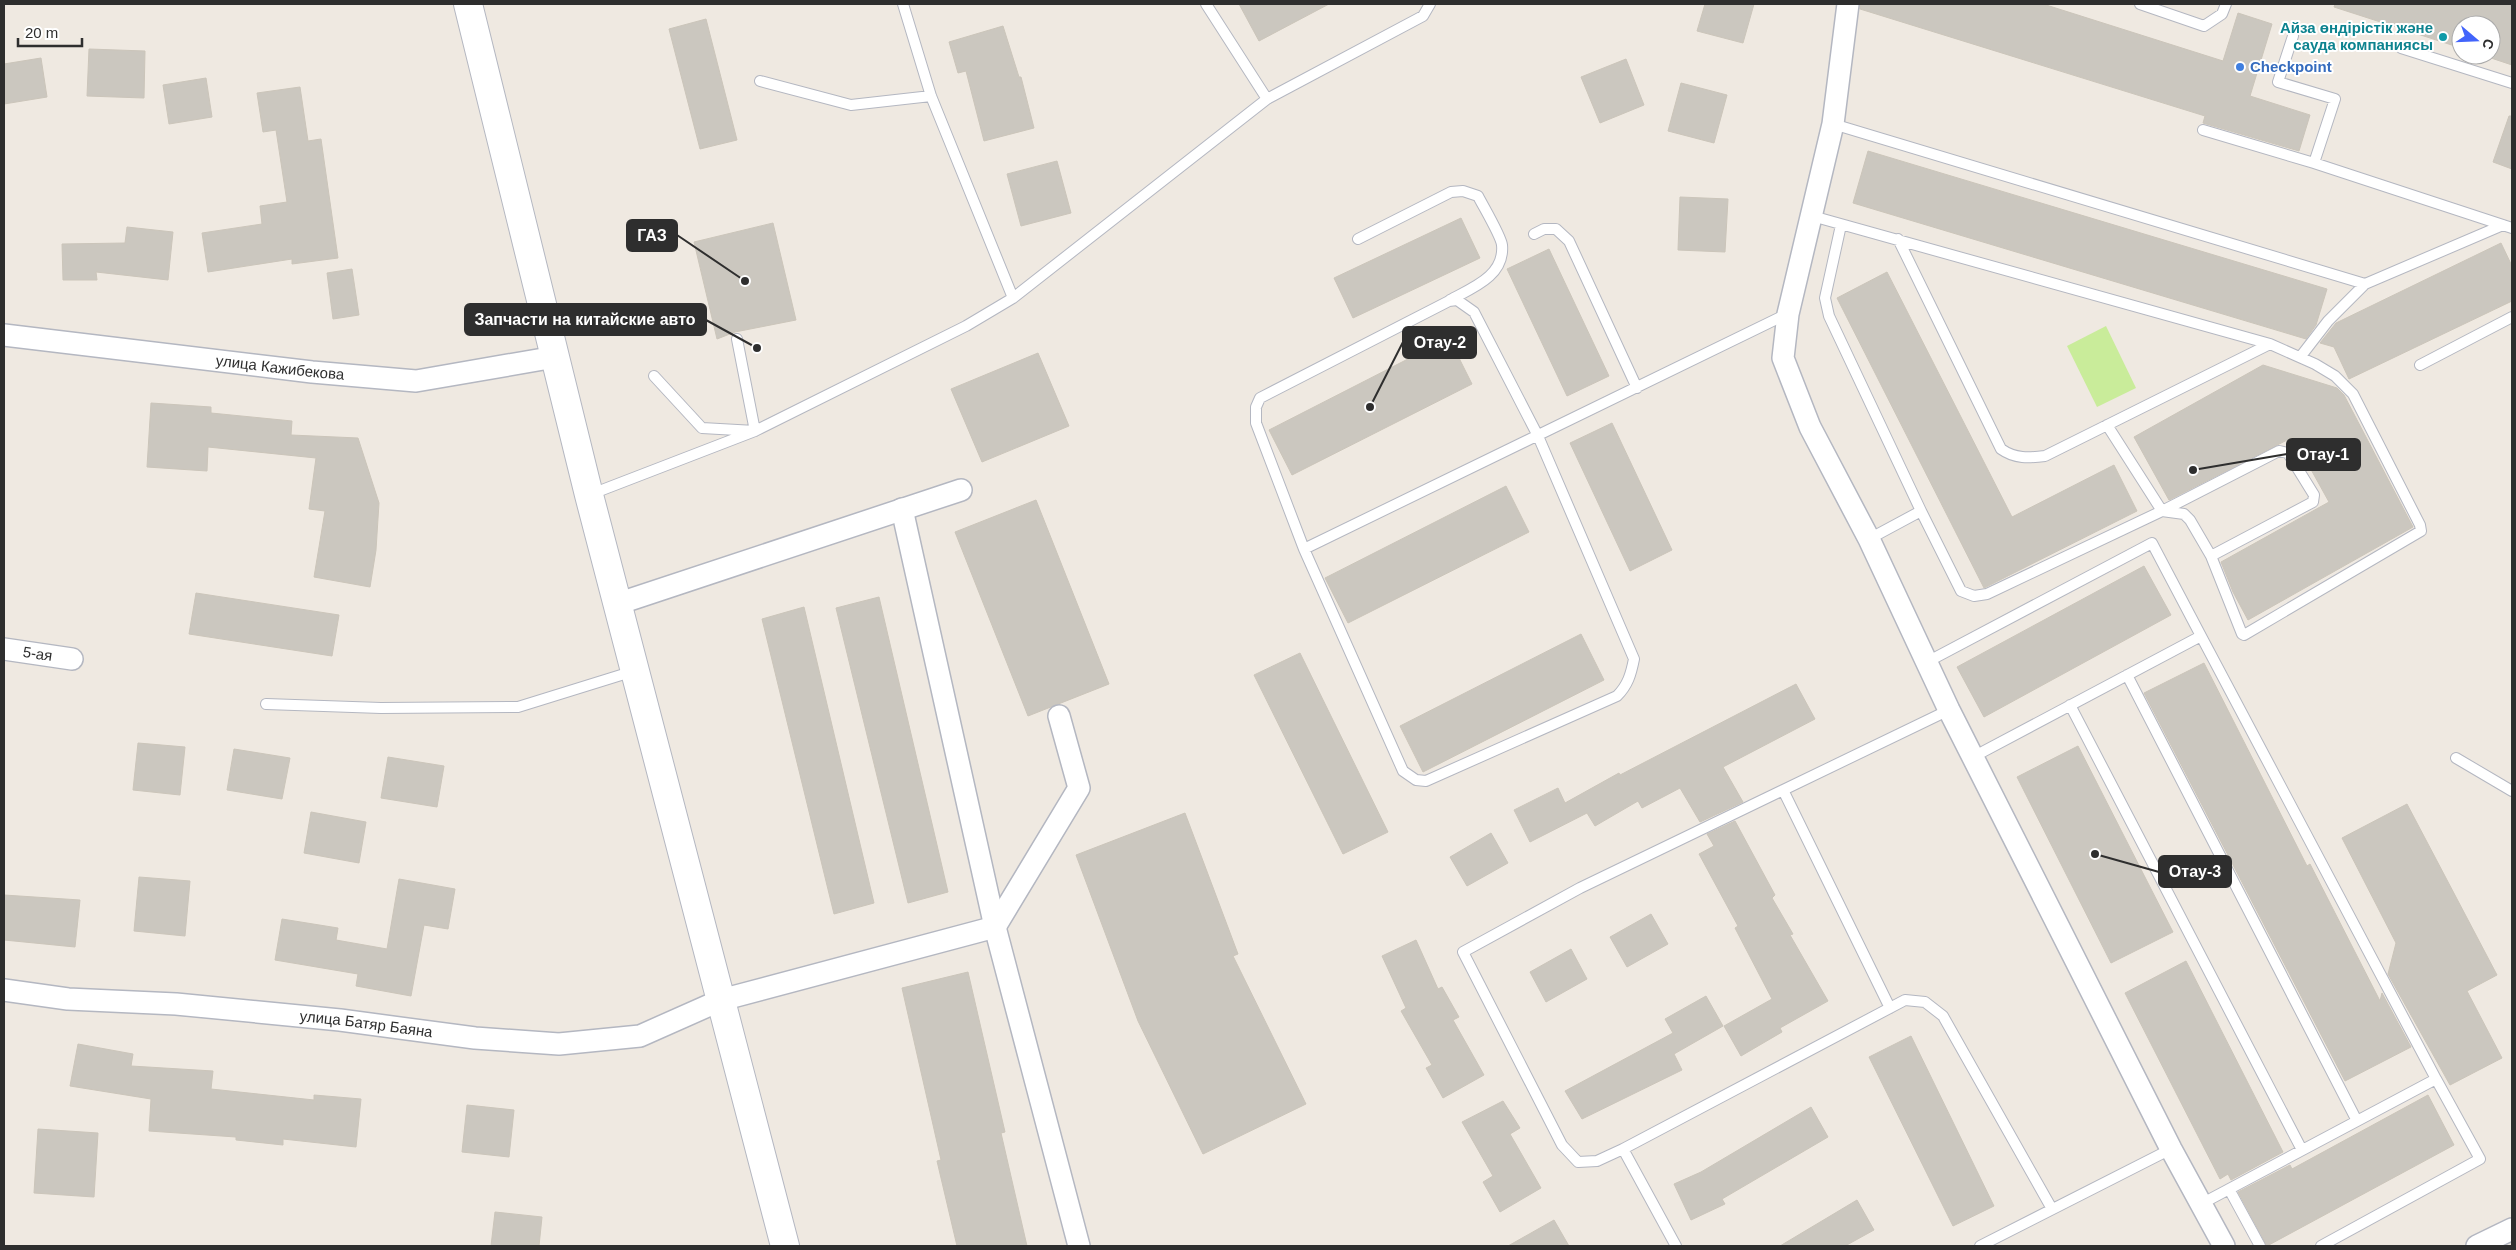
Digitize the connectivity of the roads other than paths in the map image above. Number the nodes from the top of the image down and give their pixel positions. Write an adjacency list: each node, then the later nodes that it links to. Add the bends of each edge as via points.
1 (468, 4): 32 (main road)
2 (903, 4): 12 (lane)
3 (1206, 4): 13 (lane)
4 (1430, 4): 13 (lane, via 1423,16)
5 (1848, 4): 14 (street)
6 (2140, 4): 7 (lane, via 2204,26 2222,14)
7 (2226, 4)
8 (2293, 36): 16 (lane, via 2278,82 2335,99)
9 (2401, 48): 11 (lane)
10 (760, 81): 12 (lane, via 851,104)
11 (2512, 83)
12 (932, 96): 24 (lane)
13 (1267, 98): 24 (lane)
14 (1833, 124): 17 (street); 23 (lane)
15 (2203, 130): 16 (lane)
16 (2314, 163): 19 (lane)
17 (1812, 216): 18 (lane); 26 (street)
18 (1842, 224): 22 (lane); 42 (lane, via 1825,298 1829,316)
19 (2508, 227): 23 (lane)
20 (1534, 234): 35 (lane, via 1544,229 1556,229 1569,240)
21 (1358, 239): 25 (lane, via 1451,192 1463,191 1478,196 1502,244 1499,261 1490,279)
22 (1898, 239): 30 (lane); 36 (lane, via 2001,449 2013,456 2045,456)
23 (2364, 284): 31 (lane, via 2328,321)
24 (1012, 298): 37 (lane, via 966,326)
25 (1449, 301): 38 (lane, via 1457,300 1474,312); 45 (lane, via 1260,398 1256,407 1256,423)
26 (1788, 314): 35 (lane); 44 (street, via 1783,358 1810,427)
27 (2512, 318): 33 (lane)
28 (4, 335): 32 (street, улица Кажибекова, via 312,372 416,381)
29 (737, 339): 37 (lane)
30 (2270, 344): 31 (lane); 36 (lane)
31 (2301, 356): 46 (lane, via 2335,376 2353,394 2421,531 2244,635)
32 (555, 357): 40 (main road)
33 (2420, 366)
34 (654, 376): 37 (lane, via 702,428)
35 (1637, 388): 38 (lane)
36 (2107, 425): 43 (lane)
37 (755, 431): 40 (lane)
38 (1538, 436): 45 (lane); 45 (lane, via 1634,659 1632,672 1617,696 1426,781 1407,776 1402,772)
39 (961, 490): 41 (street)
40 (588, 495): 47 (main road)
41 (902, 510): 47 (street); 62 (street)
42 (1921, 511): 43 (lane, via 1961,590 1974,596 1987,594); 44 (lane)
43 (2162, 511): 46 (lane, via 2184,514); 46 (lane, via 2279,451 2288,453 2314,494 2313,502)
44 (1869, 539): 51 (street)
45 (1304, 549)
46 (2211, 556)
47 (617, 604): 52 (main road)
48 (2202, 636): 51 (lane, via 2152,543); 53 (lane); 66 (lane)
49 (4, 648): 50 (street, 5-ая)
50 (72, 659)
51 (1926, 662): 56 (street)
52 (634, 670): 54 (lane, via 518,707 381,708); 64 (main road)
53 (2127, 675): 55 (lane); 67 (lane)
54 (266, 704)
55 (2070, 705): 58 (lane); 70 (lane)
56 (1949, 710): 58 (street); 60 (lane)
57 (1059, 716): 62 (street, via 1079,788)
58 (1973, 757): 69 (street)
59 (2456, 758): 61 (lane)
60 (1783, 790): 65 (lane); 68 (lane, via 1580,888 1463,952 1562,1145 1578,1162 1597,1161)
61 (2512, 791)
62 (995, 927): 64 (street, улица Батяр Баяна); 76 (street)
63 (4, 990): 64 (street, улица Батяр Баяна, via 68,999 186,1005 340,1020 475,1038 559,1044 640,1036)
64 (721, 1000): 75 (main road)
65 (1890, 1008): 68 (lane); 73 (lane, via 1905,1000 1925,1002 1943,1016)
66 (2436, 1079): 67 (lane); 81 (lane, via 2480,1158)
67 (2357, 1121): 70 (lane)
68 (1623, 1149): 77 (lane)
69 (2171, 1150): 72 (street); 73 (lane)
70 (2302, 1150): 71 (lane)
71 (2228, 1189): 72 (lane); 80 (lane)
72 (2201, 1204): 79 (street)
73 (2052, 1209): 78 (lane)
74 (2512, 1229): 82 (street)
75 (785, 1246)
76 (1078, 1246)
77 (1676, 1246)
78 (1980, 1246)
79 (2224, 1246)
80 (2260, 1246)
81 (2321, 1246)
82 (2476, 1246)

